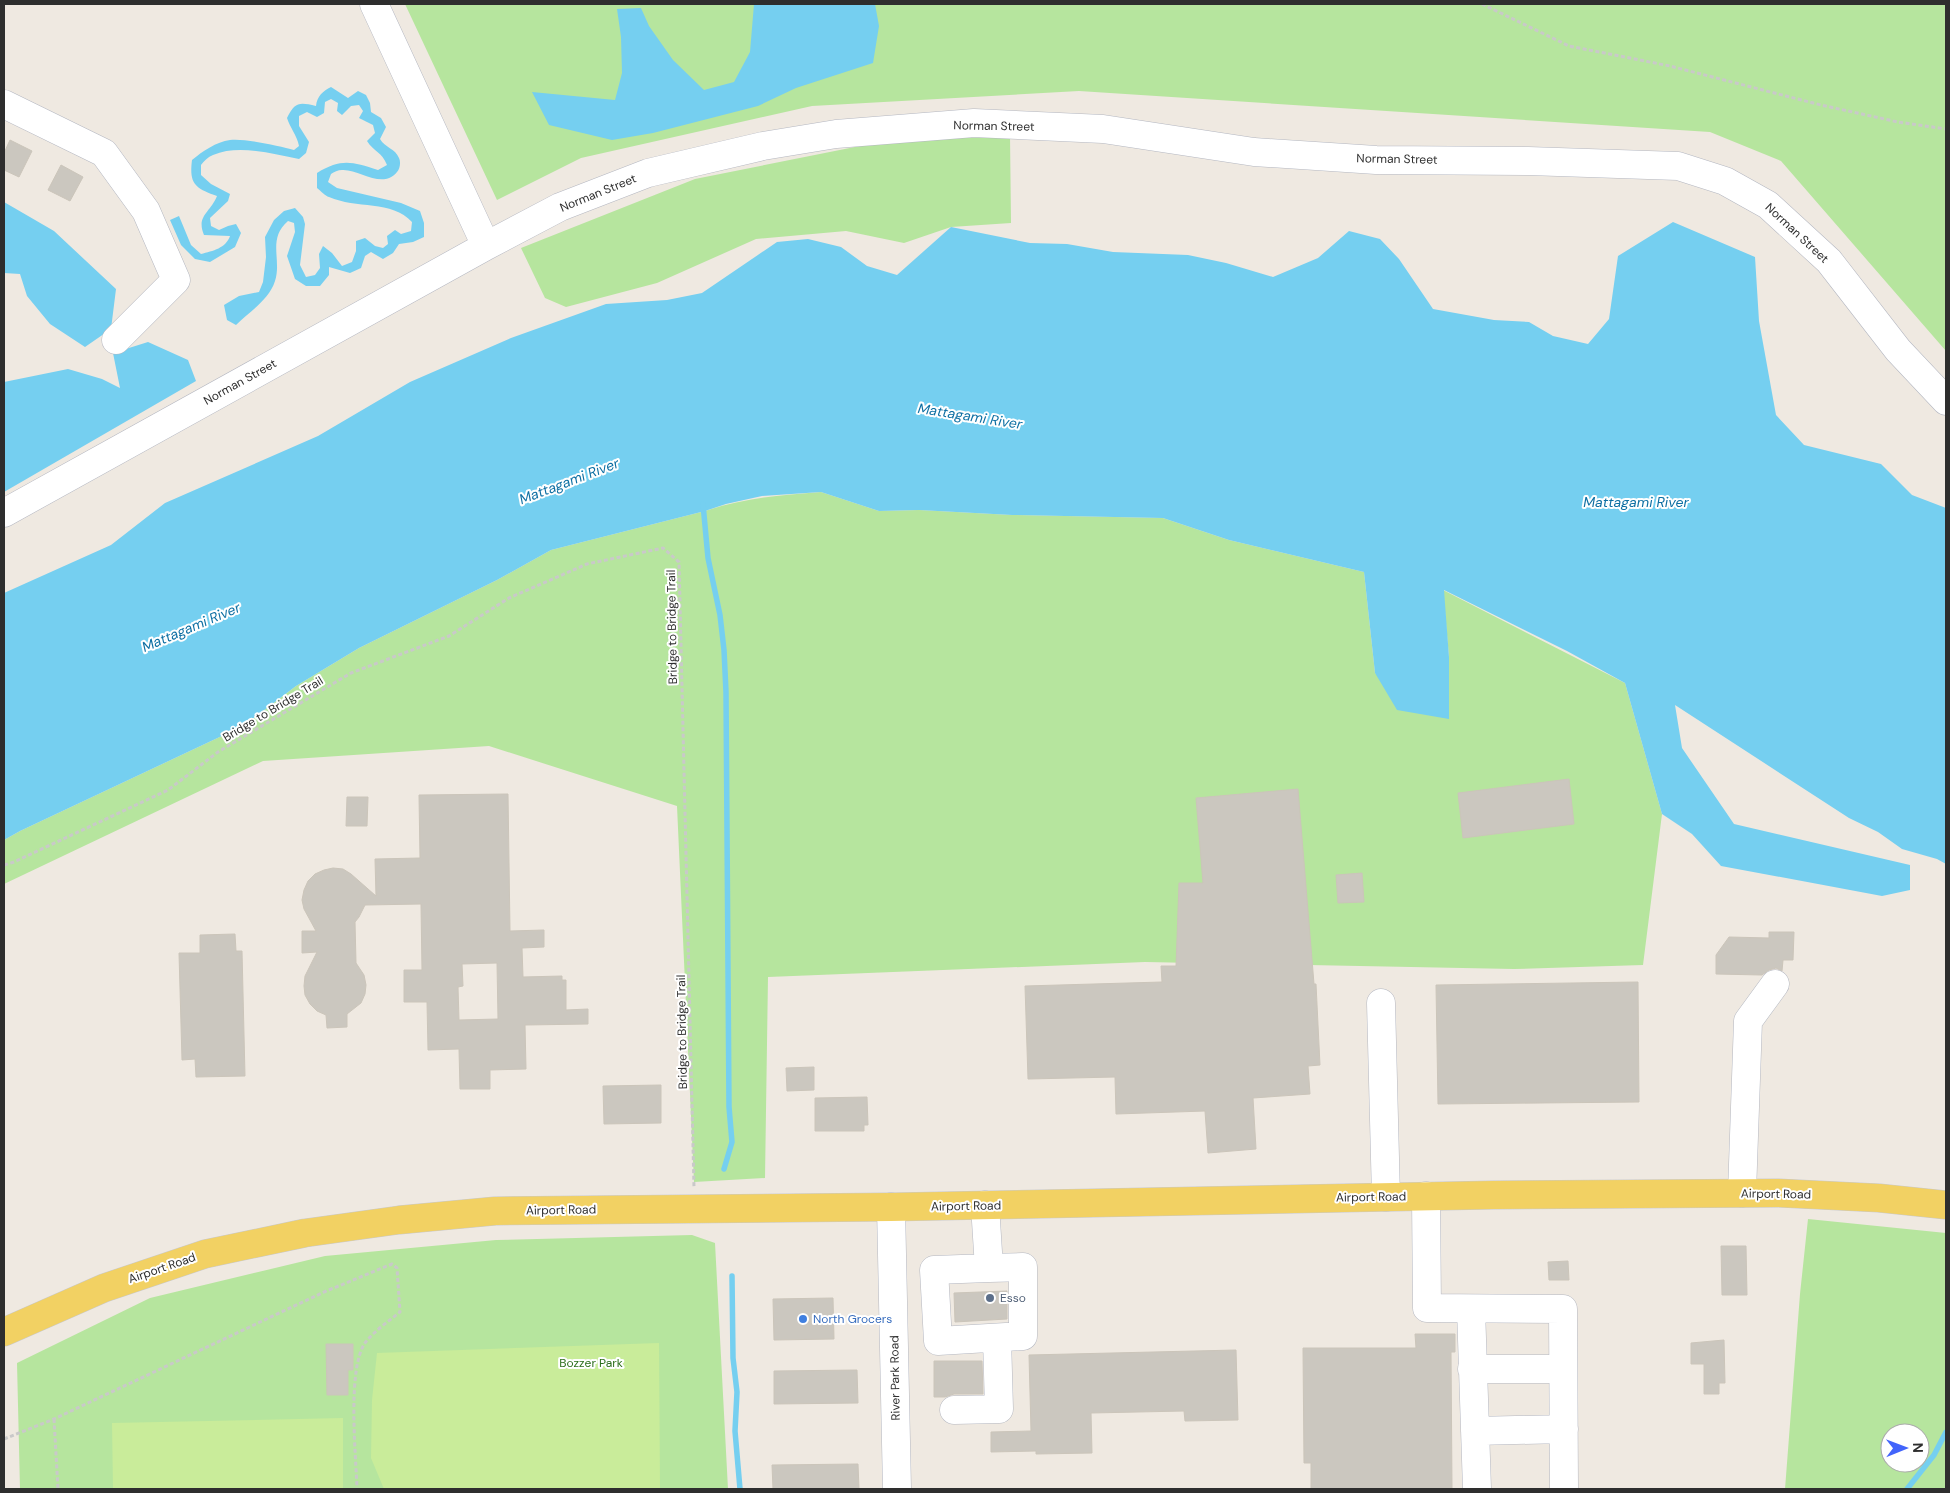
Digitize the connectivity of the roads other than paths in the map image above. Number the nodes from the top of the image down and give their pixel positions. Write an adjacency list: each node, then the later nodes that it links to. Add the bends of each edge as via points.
1 (374, 4): 3 (street)
2 (4, 104): 4 (street, via 104,153 146,211 176,280)
3 (486, 246): 5 (street, Norman Street, via 560,207 648,173 762,146 836,134 974,123 1102,129 1254,152 1376,160 1678,166 1725,180 1768,204 1829,261 1898,350); 6 (street, Norman Street)
4 (116, 340)
5 (1946, 401)
6 (4, 513)
7 (1775, 984): 9 (street, via 1748,1021)
8 (1381, 1003): 11 (street)
9 (1742, 1193): 10 (main road, Airport Road); 13 (main road, Airport Road, via 1879,1198)
10 (1426, 1196): 11 (main road, Airport Road); 16 (street, via 1426,1308)
11 (1386, 1197): 12 (main road, Airport Road)
12 (986, 1205): 14 (main road, Airport Road); 15 (street)
13 (1946, 1205)
14 (891, 1207): 17 (main road, Airport Road, via 495,1211 305,1233 205,1254 104,1288); 24 (street, River Park Road)
15 (989, 1268): 18 (street, via 1023,1267 1023,1336); 18 (street, via 934,1270 938,1341)
16 (1470, 1308): 19 (street); 20 (street, via 1563,1309)
17 (4, 1332)
18 (996, 1338): 21 (street, via 999,1409)
19 (1472, 1369): 20 (street); 23 (street)
20 (1564, 1369): 22 (street)
21 (954, 1410)
22 (1564, 1429): 23 (street); 26 (street)
23 (1475, 1431): 25 (street)
24 (897, 1489)
25 (1476, 1489)
26 (1564, 1489)

